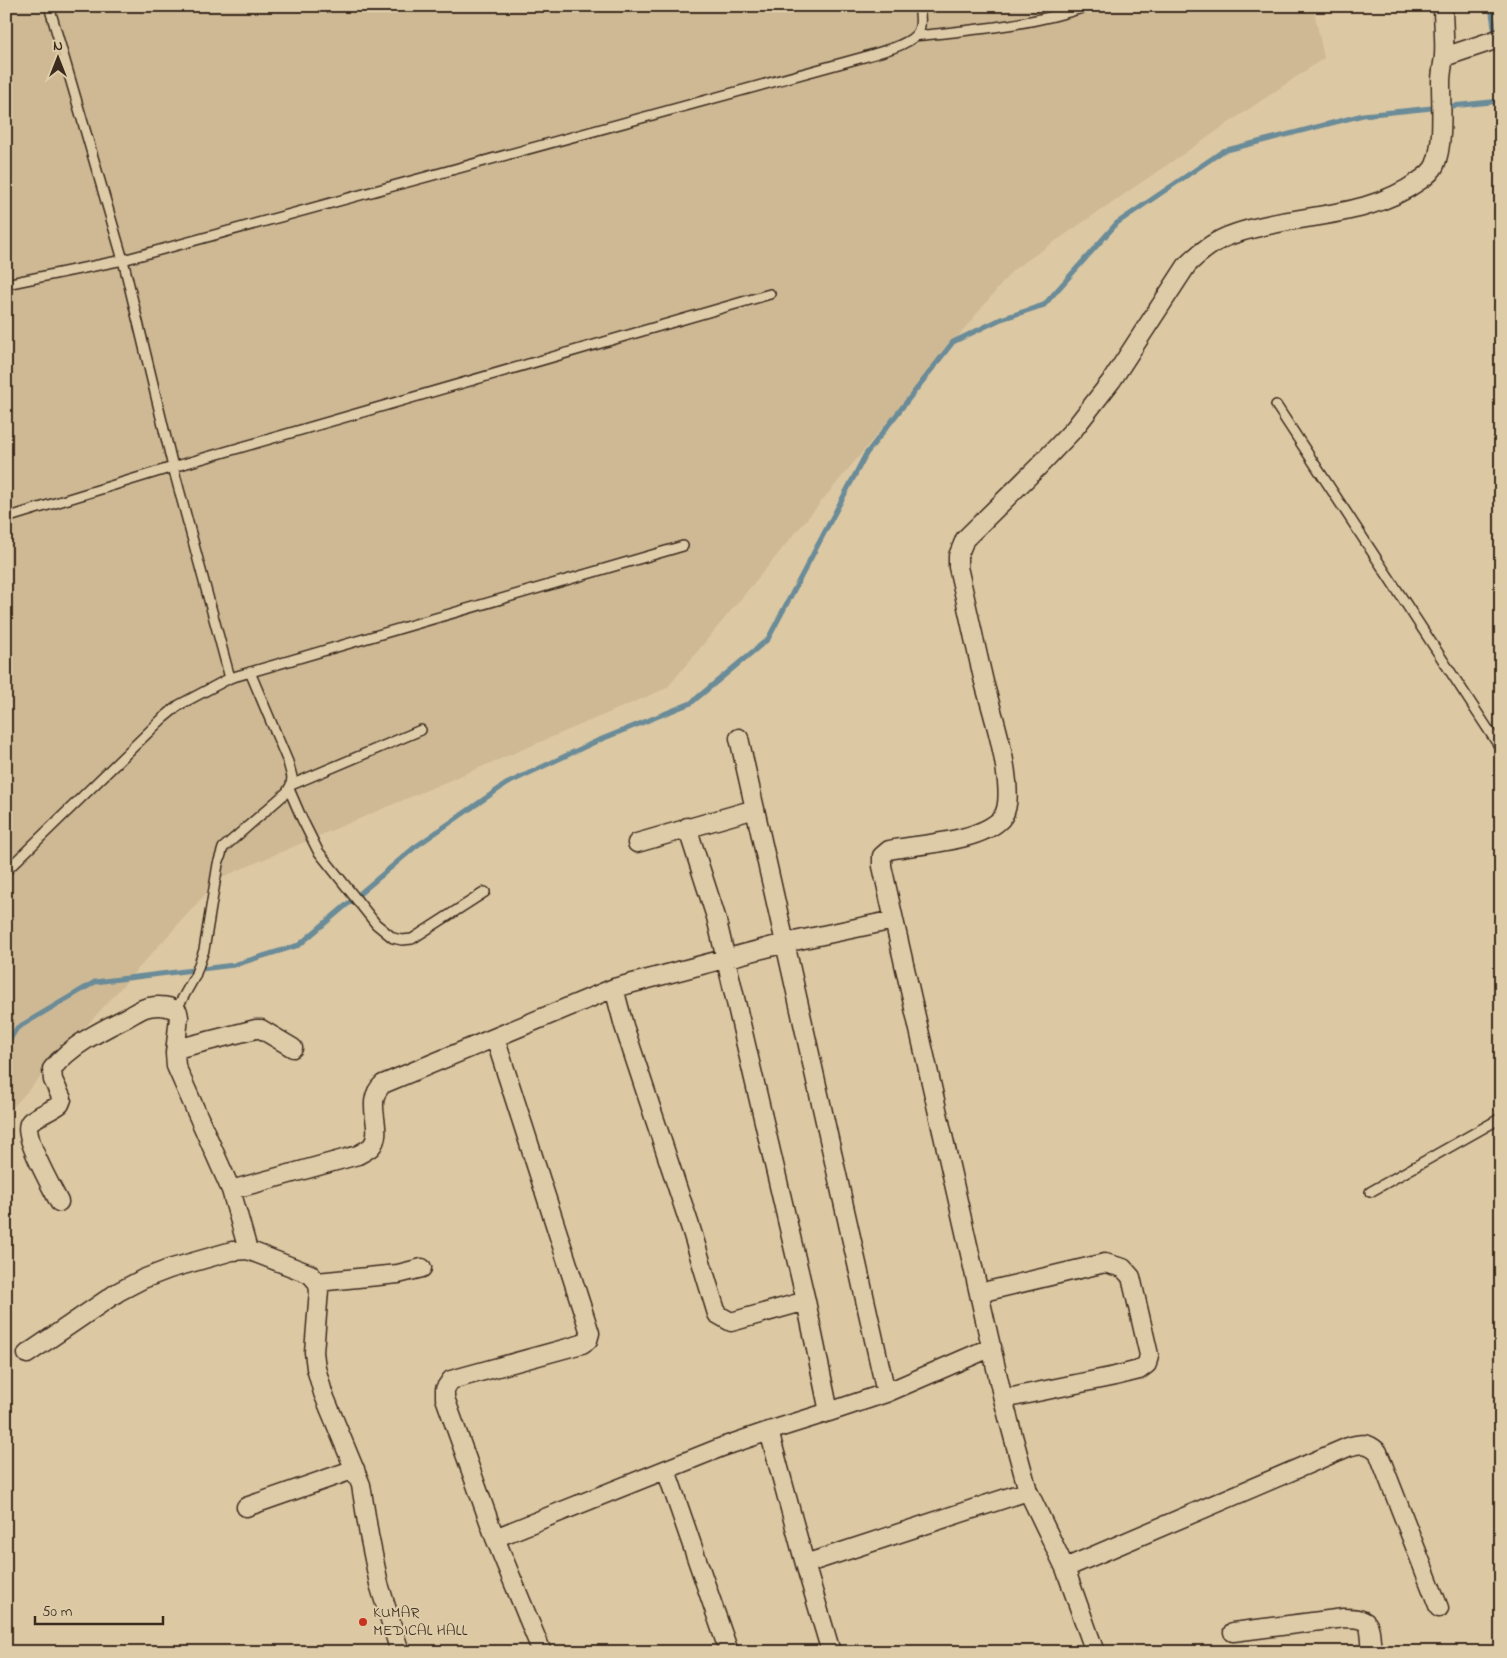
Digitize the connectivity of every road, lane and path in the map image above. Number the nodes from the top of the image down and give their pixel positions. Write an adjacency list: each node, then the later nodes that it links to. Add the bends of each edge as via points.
1 (49, 6): 8 (lane)
2 (919, 6): 5 (lane, via 919,30)
3 (1088, 6): 5 (lane, via 986,29)
4 (1443, 6): 7 (street)
5 (915, 36): 8 (lane, via 908,42 864,57)
6 (1501, 38): 7 (street)
7 (1444, 57): 26 (street, via 1439,146 1435,166 1429,174 1394,196 1372,205 1234,234 1199,253 1187,265 1112,380 1074,429 965,539 958,556 958,567 1003,757 1008,802 1002,817 978,834 889,850 882,856)
8 (123, 260): 9 (lane); 12 (lane)
9 (6, 284)
10 (770, 294): 12 (lane)
11 (1276, 405): 19 (lane)
12 (173, 467): 13 (lane); 16 (lane)
13 (6, 518)
14 (683, 546): 15 (lane)
15 (250, 672): 16 (lane); 20 (lane, via 288,762 292,777)
16 (230, 678): 24 (lane, via 179,705 162,719)
17 (421, 730): 20 (lane)
18 (739, 738): 21 (street)
19 (1501, 749)
20 (290, 787): 25 (lane, via 318,850 376,924 393,938 412,939); 30 (lane, via 223,848 201,958)
21 (755, 809): 22 (street); 27 (street)
22 (687, 827): 23 (street); 28 (street, via 716,917)
23 (637, 843)
24 (6, 871)
25 (485, 892)
26 (894, 920): 27 (street); 41 (street)
27 (785, 943): 28 (street); 45 (street)
28 (725, 958): 29 (street); 42 (street)
29 (614, 988): 31 (street); 42 (street, via 717,1314 731,1322)
30 (176, 1010): 33 (street, via 179,1016); 37 (street, via 166,1007 140,1010 69,1052 52,1069 53,1080 62,1099 60,1104 29,1123 27,1128 30,1142)
31 (495, 1038): 35 (street, via 376,1090 373,1100 374,1143 358,1155); 53 (street, via 590,1333 582,1344 451,1380 445,1388 445,1398)
32 (293, 1048): 33 (street, via 262,1029 256,1029)
33 (176, 1049): 35 (street, via 180,1077)
34 (1501, 1118): 36 (lane)
35 (231, 1190): 38 (street)
36 (1370, 1192)
37 (59, 1202)
38 (248, 1250): 40 (street, via 310,1274); 44 (street, via 223,1254 143,1279 118,1292)
39 (422, 1268): 40 (street, via 398,1274)
40 (317, 1282): 49 (street, via 316,1368)
41 (979, 1293): 43 (street); 46 (street, via 1105,1263 1114,1265 1123,1268 1131,1277 1147,1343 1147,1364 1138,1370)
42 (806, 1301): 47 (street)
43 (992, 1347): 45 (street); 46 (street)
44 (27, 1354)
45 (886, 1393): 47 (street)
46 (1003, 1399): 51 (street)
47 (829, 1412): 48 (street)
48 (770, 1431): 50 (street); 54 (street)
49 (355, 1469): 52 (street); 58 (street, via 361,1485 379,1584)
50 (666, 1470): 53 (street); 60 (street)
51 (1028, 1491): 54 (street); 55 (street)
52 (246, 1507)
53 (495, 1538): 59 (street)
54 (805, 1564): 61 (street)
55 (1066, 1568): 56 (street, via 1363,1442 1378,1452); 62 (street)
56 (1439, 1608)
57 (1233, 1632): 63 (street, via 1359,1618 1369,1626)
58 (400, 1652)
59 (542, 1652)
60 (729, 1652)
61 (831, 1652)
62 (1095, 1652)
63 (1372, 1652)

